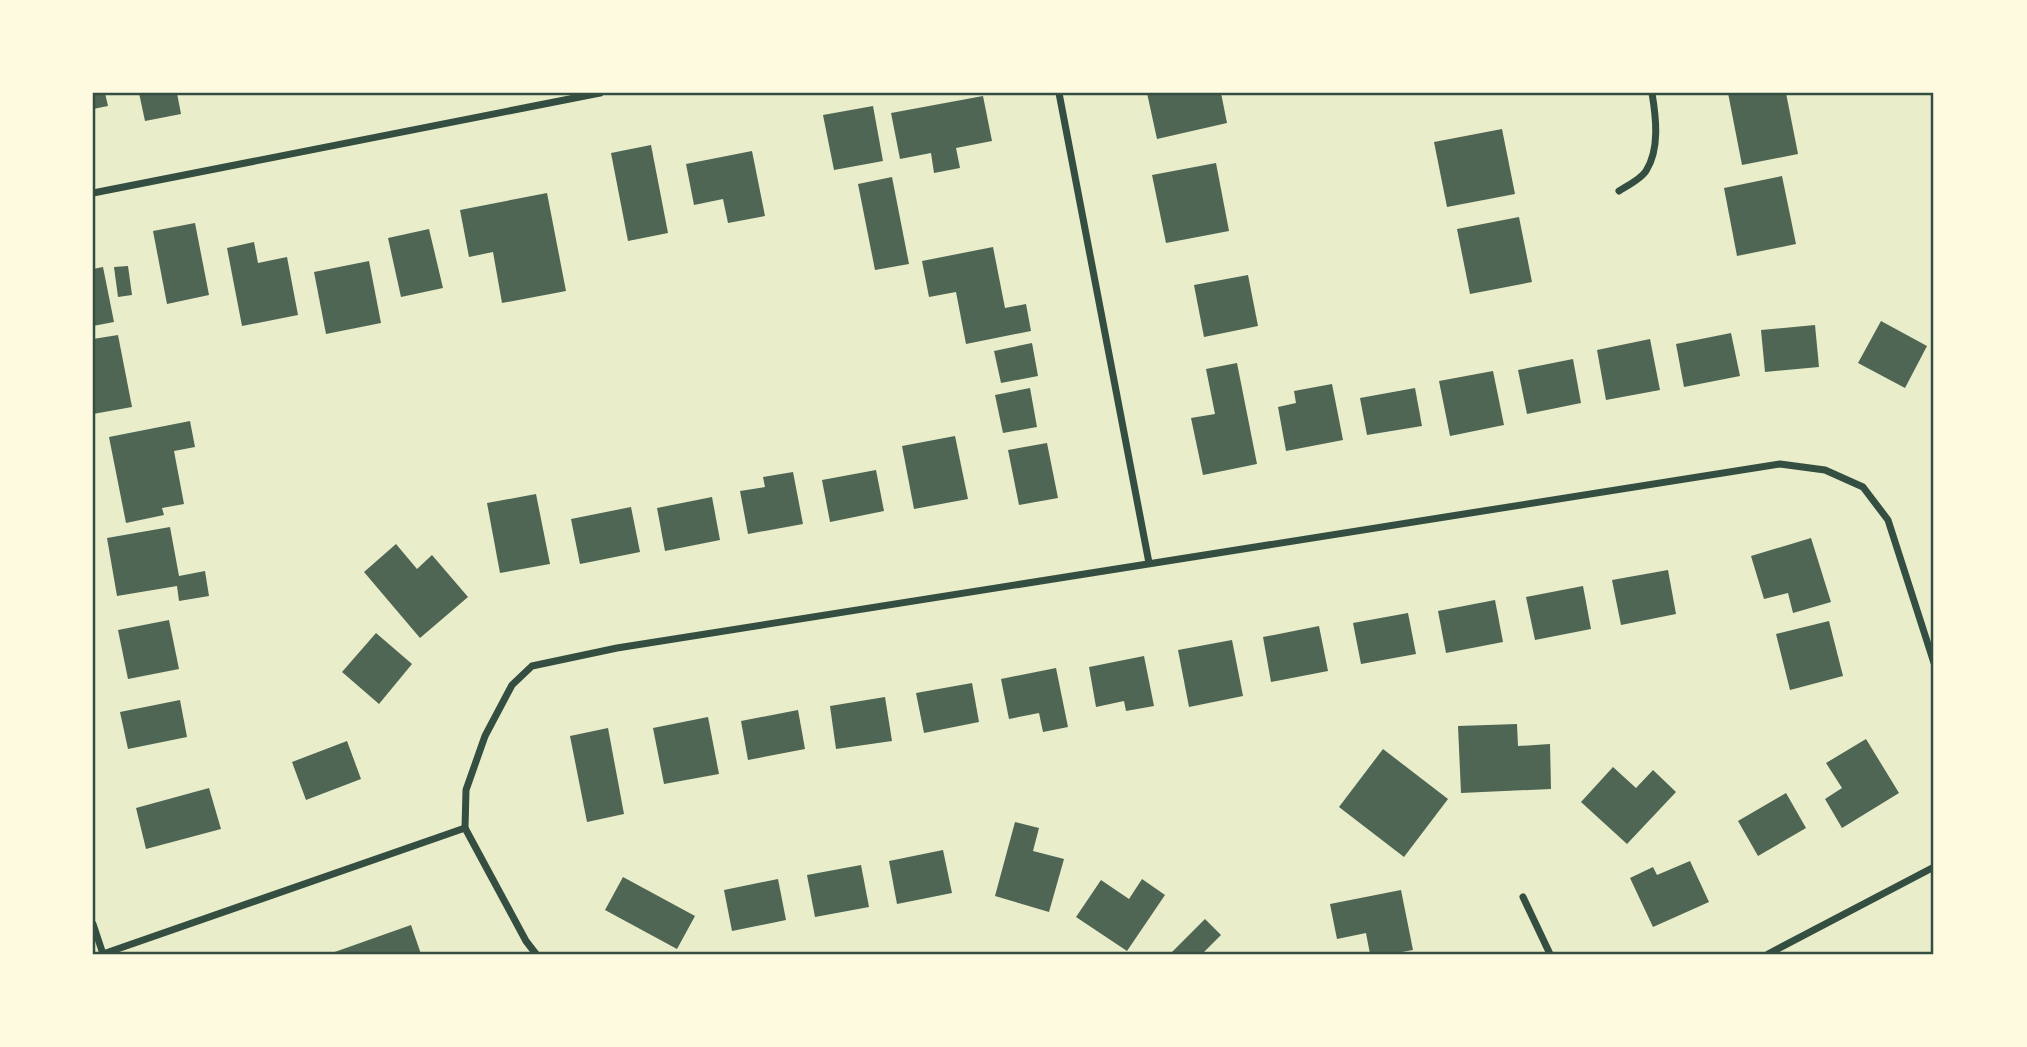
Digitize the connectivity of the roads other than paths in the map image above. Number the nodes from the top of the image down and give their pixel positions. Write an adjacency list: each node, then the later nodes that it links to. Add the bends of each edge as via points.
1 (600, 93): 5 (street)
2 (1059, 93): 6 (street)
3 (1652, 93): 4 (street, via 1655,149 1646,173)
4 (1619, 191)
5 (93, 194)
6 (1149, 563): 7 (street, via 1780,464 1825,470 1863,487 1888,520); 8 (street, via 617,648 532,666 512,685 485,736 466,790)
7 (1934, 663)
8 (465, 828): 12 (street); 13 (street)
9 (1934, 867): 15 (street)
10 (1523, 897): 14 (street)
11 (93, 924): 12 (street)
12 (103, 954)
13 (536, 954)
14 (1550, 954)
15 (1768, 954)

